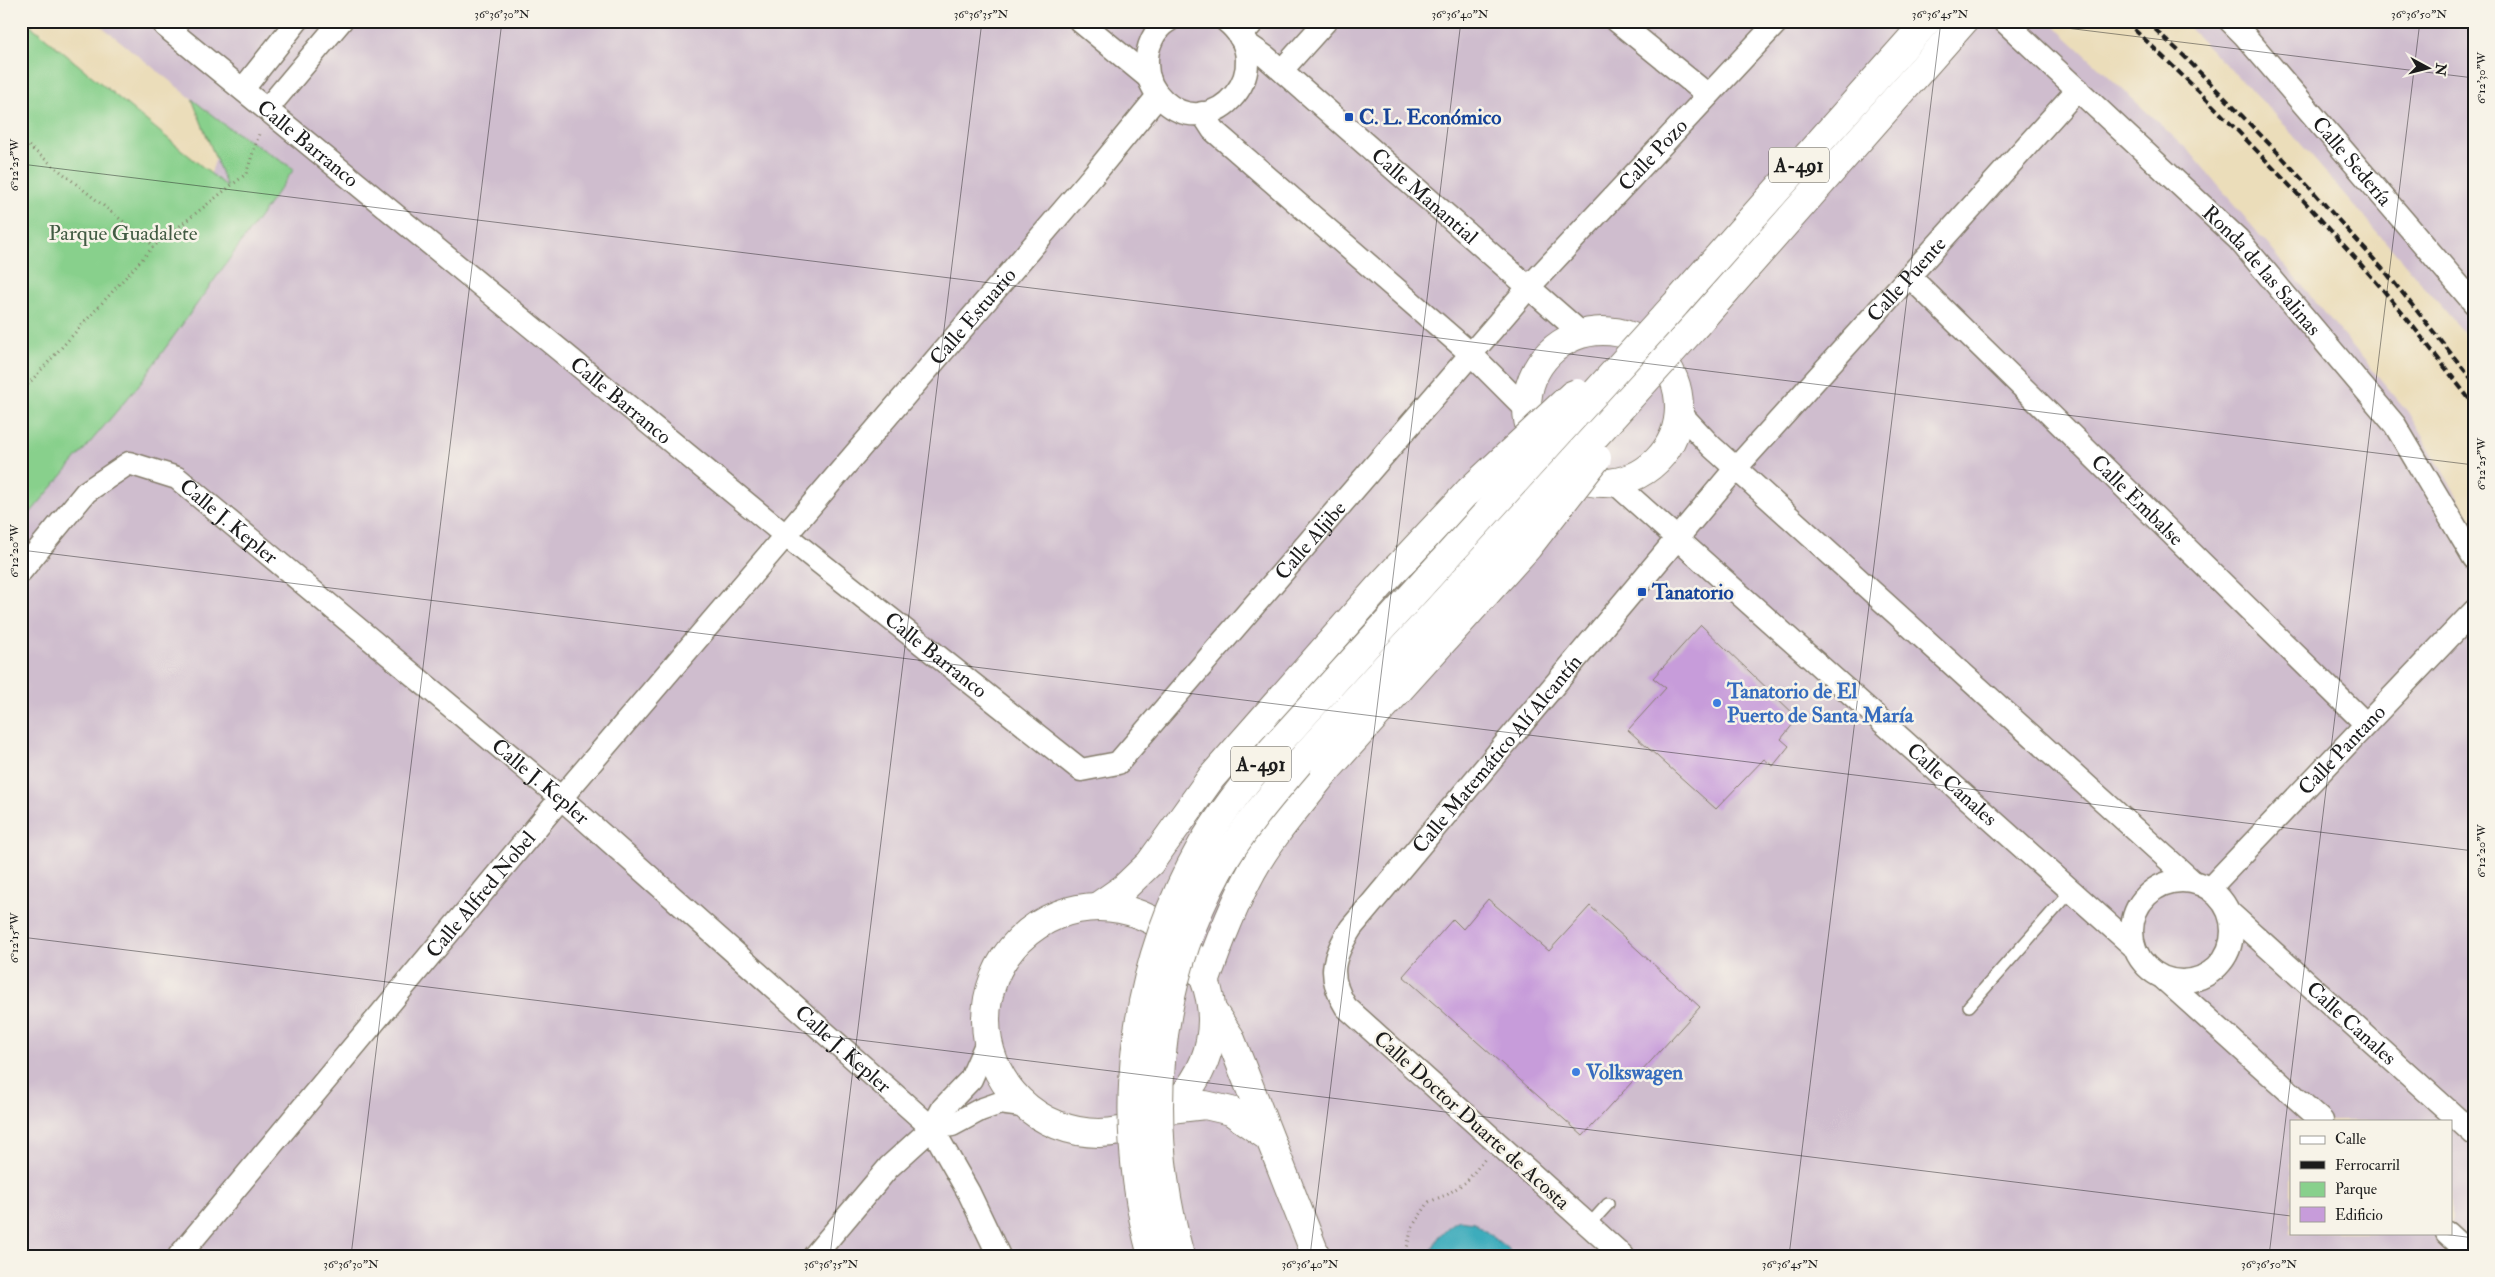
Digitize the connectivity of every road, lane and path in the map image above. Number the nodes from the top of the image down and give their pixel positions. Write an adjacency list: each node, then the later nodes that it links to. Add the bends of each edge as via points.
1 (297, 21): 16 (street)
2 (341, 21): 19 (street)
3 (1080, 21): 15 (street)
4 (1168, 21): 15 (street, via 1155,34 1148,48 1146,63)
5 (1326, 21): 14 (street)
6 (1616, 21): 18 (street)
7 (1778, 21): 18 (street, Calle Pozo)
8 (1964, 21): 31 (main road, A-491, bridge)
9 (2004, 21): 17 (street, Ronda de las Salinas)
10 (1925, 23): 28 (main road, A-491, bridge)
11 (2237, 24): 25 (street, Calle Sedería)
12 (165, 26): 16 (street, Calle Barranco)
13 (1241, 30): 14 (street, Calle Manantial); 20 (street, via 1248,64 1241,88 1224,105)
14 (1282, 70): 24 (street, Calle Manantial)
15 (1154, 87): 20 (street, via 1178,110); 35 (street, Calle Estuario, via 1091,178)
16 (243, 89): 19 (street, Calle Barranco)
17 (2078, 89): 23 (street, Calle Puente); 37 (street, Ronda de las Salinas, via 2238,239 2282,291 2395,425)
18 (1708, 96): 24 (street, Calle Pozo)
19 (267, 109): 22 (path, via 246,174); 35 (street, Calle Barranco)
20 (1202, 113): 27 (street, via 1213,130)
21 (21, 140): 22 (path)
22 (154, 246): 29 (path)
23 (1909, 276): 33 (street, Calle Puente); 40 (street, Calle Embalse)
24 (1528, 288): 26 (street, Calle Manantial); 27 (street, Calle Aljibe)
25 (2474, 303)
26 (1581, 333): 30 (main road, via 1547,354 1535,370 1528,389); 32 (main road, via 1602,330 1622,333 1647,345 1671,371 1678,391)
27 (1471, 354): 30 (street); 41 (street, Calle Aljibe, via 1118,763)
28 (1613, 376): 45 (main road, bridge, via 1572,395 1469,491 1276,702 1211,778 1150,863 1124,888); 67 (main road, A-491, bridge, via 1272,750 1203,845 1185,880 1157,951 1146,986 1134,1062 1132,1142 1141,1209)
29 (21, 392)
30 (1526, 409): 34 (main road, via 1530,430 1539,450 1554,466 1572,478 1593,484)
31 (1619, 412): 50 (main road, bridge, via 1598,457 1528,547 1325,772 1278,831 1253,869 1226,924); 68 (main road, A-491, bridge, via 1309,751 1262,807 1218,871 1177,974 1163,1047 1158,1120 1160,1159)
32 (1679, 412): 33 (street); 34 (main road, via 1675,432 1666,451 1652,466)
33 (1736, 468): 36 (street, Calle Puente); 43 (street)
34 (1615, 483): 36 (street, Calle Canales)
35 (785, 535): 41 (street, Calle Barranco); 42 (street, Calle Alfred Nobel)
36 (1675, 538): 44 (street, Calle Canales); 48 (street, Calle Matemático Alí Alcantín, via 1351,928 1339,946)
37 (2474, 558)
38 (21, 571): 42 (street, Calle J. Kepler, via 86,492 129,464 177,478)
39 (2474, 611): 40 (street, Calle Pantano)
40 (2366, 724): 43 (street, Calle Pantano)
41 (1081, 770)
42 (562, 798): 57 (street, Calle J. Kepler); 64 (street, Calle Alfred Nobel)
43 (2201, 885): 46 (street); 47 (street, via 2170,881 2146,895 2139,904 2132,925)
44 (2071, 891): 47 (street, Calle Canales); 51 (lane)
45 (1098, 906): 50 (main road, via 1132,910 1164,925 1189,949); 53 (main road, via 1072,909 1047,918 1025,933 1008,953 995,976 987,1001)
46 (2230, 913): 49 (street, via 2230,946 2216,968 2199,979 2187,982); 58 (street, Calle Canales)
47 (2133, 946): 49 (street, via 2143,964)
48 (1333, 977): 60 (street, Calle Doctor Duarte de Acosta, via 1336,992 1346,1007)
49 (2164, 979): 56 (street)
50 (1206, 980): 52 (main road)
51 (1969, 1006)
52 (1212, 1010): 55 (main road, via 1211,1038 1204,1065 1190,1089); 59 (main road, via 1230,1037)
53 (988, 1040): 54 (main road, via 1001,1077); 57 (street, via 971,1079 943,1108)
54 (1028, 1108): 55 (main road, via 1048,1121 1078,1132 1111,1133 1142,1125); 57 (street, via 1000,1103 952,1124)
55 (1170, 1109): 59 (main road, via 1205,1105 1231,1111)
56 (2321, 1120)
57 (932, 1128): 65 (street, via 889,1166); 66 (street, Calle J. Kepler, via 969,1193)
58 (2474, 1134)
59 (1268, 1137): 69 (main road)
60 (1497, 1143): 62 (street, Calle Doctor Duarte de Acosta); 70 (path, via 1466,1182 1429,1202 1412,1228)
61 (1608, 1204): 62 (lane)
62 (1589, 1225): 71 (street, Calle Doctor Duarte de Acosta)
63 (2448, 1234): 72 (street)
64 (179, 1256)
65 (814, 1256)
66 (998, 1256)
67 (1152, 1256)
68 (1180, 1256)
69 (1316, 1256)
70 (1405, 1256)
71 (1623, 1256)
72 (2472, 1256)

